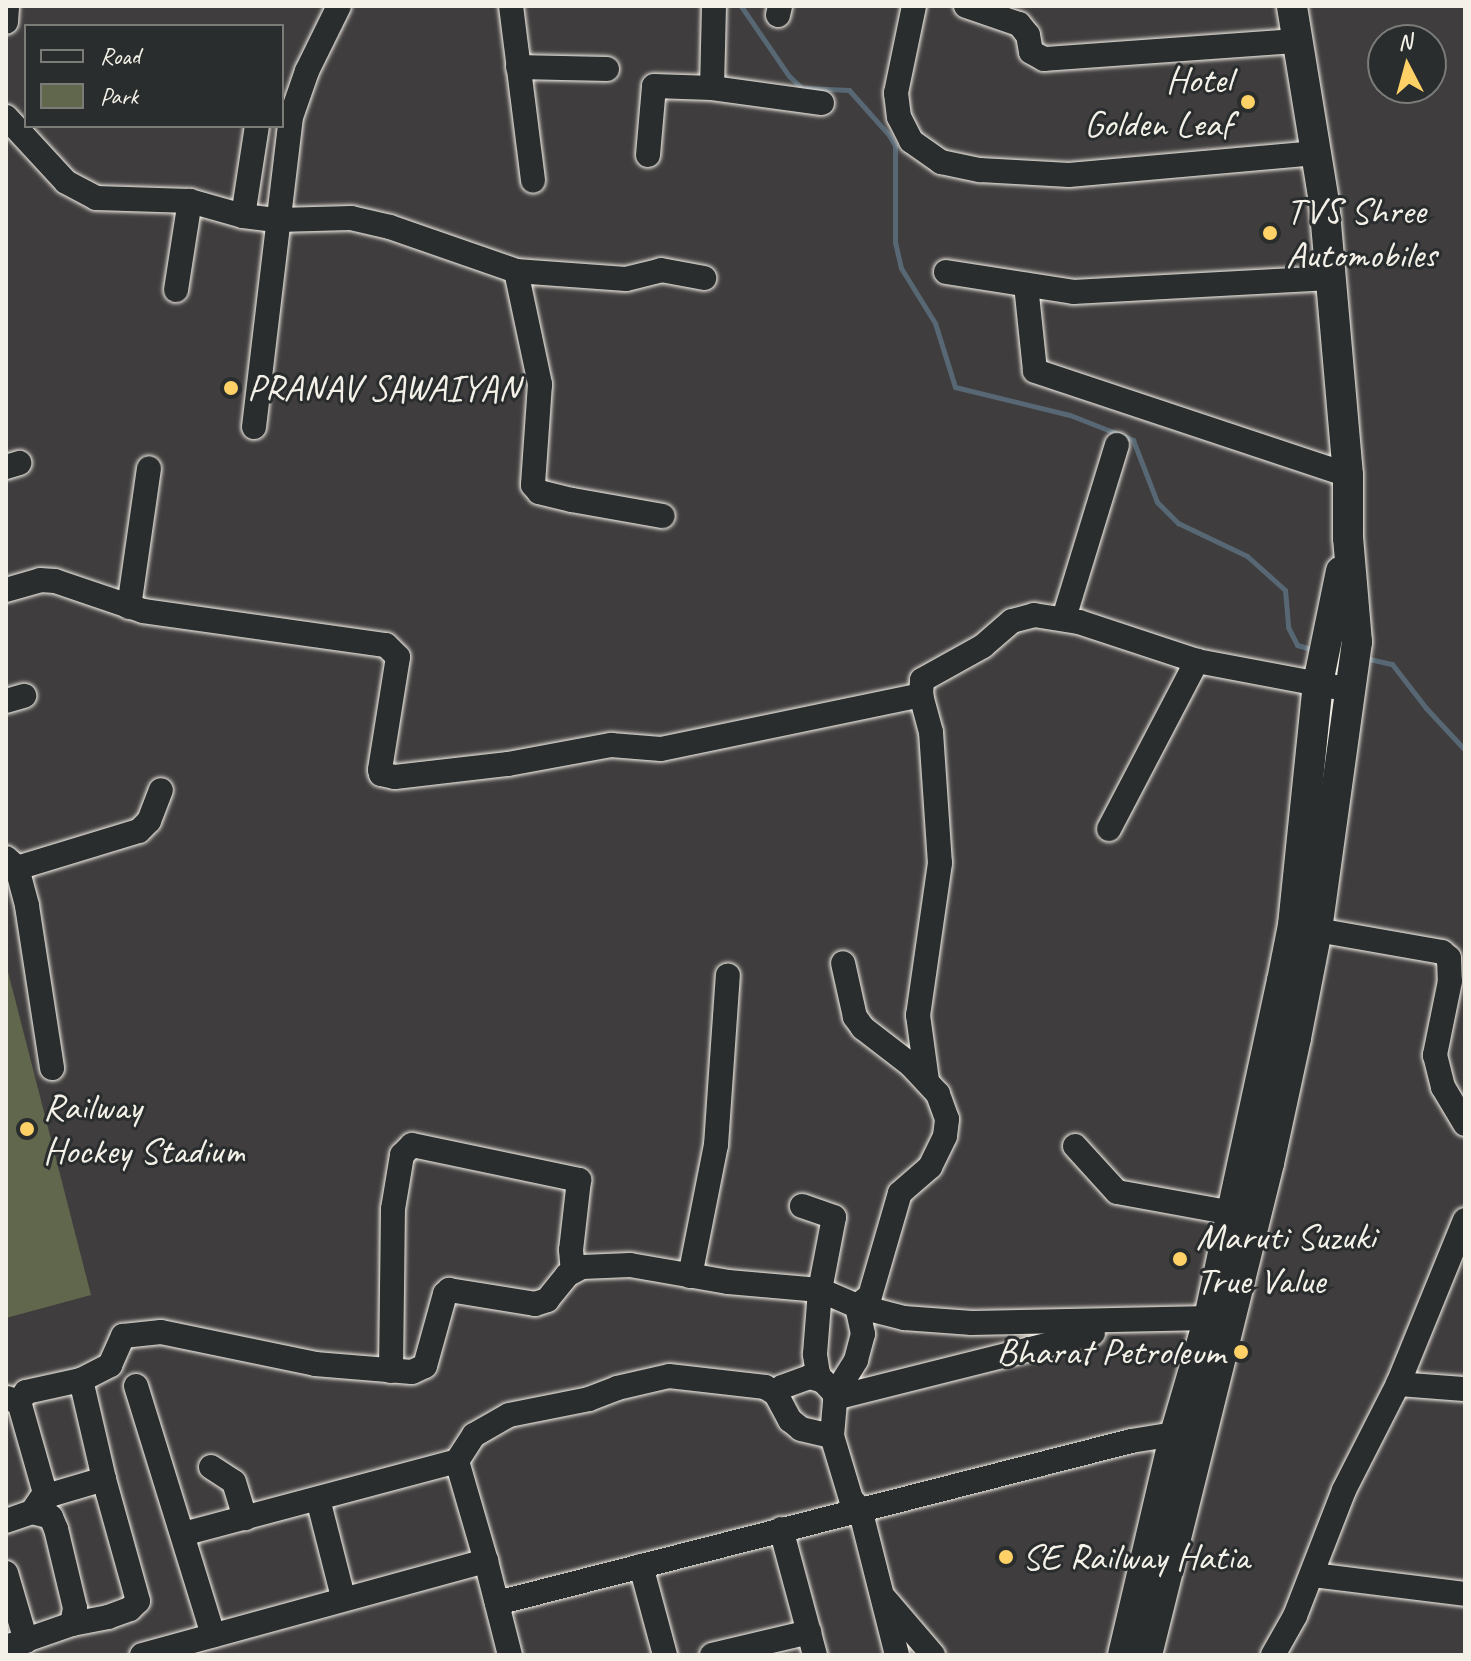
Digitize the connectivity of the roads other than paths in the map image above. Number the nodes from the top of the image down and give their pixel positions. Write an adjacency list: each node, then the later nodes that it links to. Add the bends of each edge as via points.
1 (7, 6): 8 (street)
2 (339, 6): 21 (street, via 294,104)
3 (511, 6): 10 (street)
4 (714, 6): 12 (street)
5 (914, 6): 16 (street, via 896,93 899,117 911,141 941,162 980,170 1069,175)
6 (966, 6): 9 (street, via 1019,24 1031,52 1044,59)
7 (1292, 6): 9 (main road)
8 (6, 22)
9 (1297, 41): 16 (main road)
10 (518, 67): 11 (street); 18 (street)
11 (607, 69)
12 (712, 88): 13 (street); 17 (street, via 654,86)
13 (822, 103)
14 (6, 117): 19 (street, via 83,194)
15 (257, 128): 20 (street)
16 (1316, 153): 25 (main road)
17 (648, 155)
18 (533, 181)
19 (190, 201): 20 (street); 27 (street)
20 (243, 216): 21 (street)
21 (278, 220): 22 (street, via 351,218); 28 (street)
22 (516, 271): 24 (street, via 626,279 661,270); 32 (street, via 540,384 533,485 539,492 572,500)
23 (946, 272): 26 (street)
24 (704, 278)
25 (1331, 278): 26 (street, via 1073,292); 31 (main road)
26 (1026, 285): 31 (street, via 1035,371)
27 (176, 290)
28 (254, 427)
29 (1117, 445): 36 (street)
30 (149, 468): 35 (street)
31 (1348, 475): 33 (main road)
32 (663, 516)
33 (1348, 538): 38 (main road); 39 (main road, via 1357,642)
34 (6, 590): 35 (street, via 55,581)
35 (129, 607): 40 (street, via 393,649 398,657 380,770 385,776 479,768 611,745 661,749)
36 (1064, 618): 37 (street); 40 (street, via 1034,615 1012,621 983,646 922,680)
37 (1197, 661): 38 (street); 42 (street)
38 (1320, 677): 39 (street); 52 (main road, via 1293,925)
39 (1351, 688): 44 (main road)
40 (921, 695): 48 (street, via 931,732 940,863 918,1015)
41 (161, 790): 43 (street, via 149,821 139,831)
42 (1109, 829)
43 (12, 863): 47 (street, via 36,959)
44 (1317, 930): 49 (street, via 1442,952 1449,958 1450,981 1435,1055 1443,1087); 70 (main road, via 1269,1163)
45 (843, 963): 48 (street, via 855,1017)
46 (728, 975): 55 (street, via 716,1145)
47 (52, 1068)
48 (927, 1083): 57 (street, via 945,1106 945,1136 930,1167 900,1193 876,1285)
49 (1465, 1124)
50 (1075, 1146): 52 (street, via 1117,1192)
51 (802, 1206): 56 (street, via 834,1217)
52 (1233, 1213): 58 (main road)
53 (1465, 1220): 63 (street)
54 (573, 1271): 55 (street, via 630,1265); 60 (street, via 547,1300 535,1304 449,1290 425,1366 412,1372); 60 (street, via 579,1180 412,1145 402,1155 393,1209)
55 (690, 1276): 56 (street)
56 (820, 1290): 57 (street); 61 (street, via 818,1374)
57 (857, 1306): 58 (street, via 904,1318 972,1323); 67 (street, via 863,1334 856,1360)
58 (1209, 1318): 70 (main road)
59 (1093, 1333): 67 (street)
60 (391, 1371): 62 (street, via 275,1358 161,1332 123,1336 110,1365)
61 (810, 1377): 66 (street); 67 (street, via 823,1381)
62 (81, 1380): 68 (street, via 26,1392); 73 (street)
63 (1398, 1384): 65 (street); 84 (street, via 1344,1490)
64 (136, 1386): 80 (street)
65 (1465, 1389)
66 (776, 1394): 69 (street, via 801,1429); 71 (street, via 765,1387 669,1376 644,1380 492,1422 474,1435)
67 (835, 1396): 69 (street)
68 (13, 1400): 75 (street)
69 (832, 1436): 76 (street, via 851,1499)
70 (1186, 1437): 76 (street, via 1131,1441); 99 (main road); 100 (main road)
71 (457, 1461): 74 (street); 81 (street)
72 (211, 1467): 77 (street, via 234,1482)
73 (104, 1479): 75 (street); 89 (street, via 138,1601 108,1617)
74 (318, 1499): 77 (street); 87 (street)
75 (38, 1502): 78 (street); 89 (street, via 56,1529 75,1608)
76 (860, 1509): 79 (street); 86 (street)
77 (245, 1518): 80 (street)
78 (6, 1521)
79 (781, 1529): 82 (street); 92 (street)
80 (183, 1534): 90 (street)
81 (486, 1561): 87 (street); 88 (street)
82 (641, 1566): 88 (street); 95 (street)
83 (6, 1573): 91 (street)
84 (1313, 1575): 85 (street); 101 (street)
85 (1465, 1594)
86 (882, 1596): 97 (street); 98 (street)
87 (343, 1597): 90 (street)
88 (497, 1603): 94 (street)
89 (72, 1624): 91 (street)
90 (213, 1635): 93 (street)
91 (16, 1644)
92 (812, 1644): 96 (street)
93 (142, 1655)
94 (510, 1655)
95 (665, 1655)
96 (712, 1655)
97 (897, 1655)
98 (933, 1655)
99 (1123, 1655)
100 (1147, 1655)
101 (1273, 1655)

